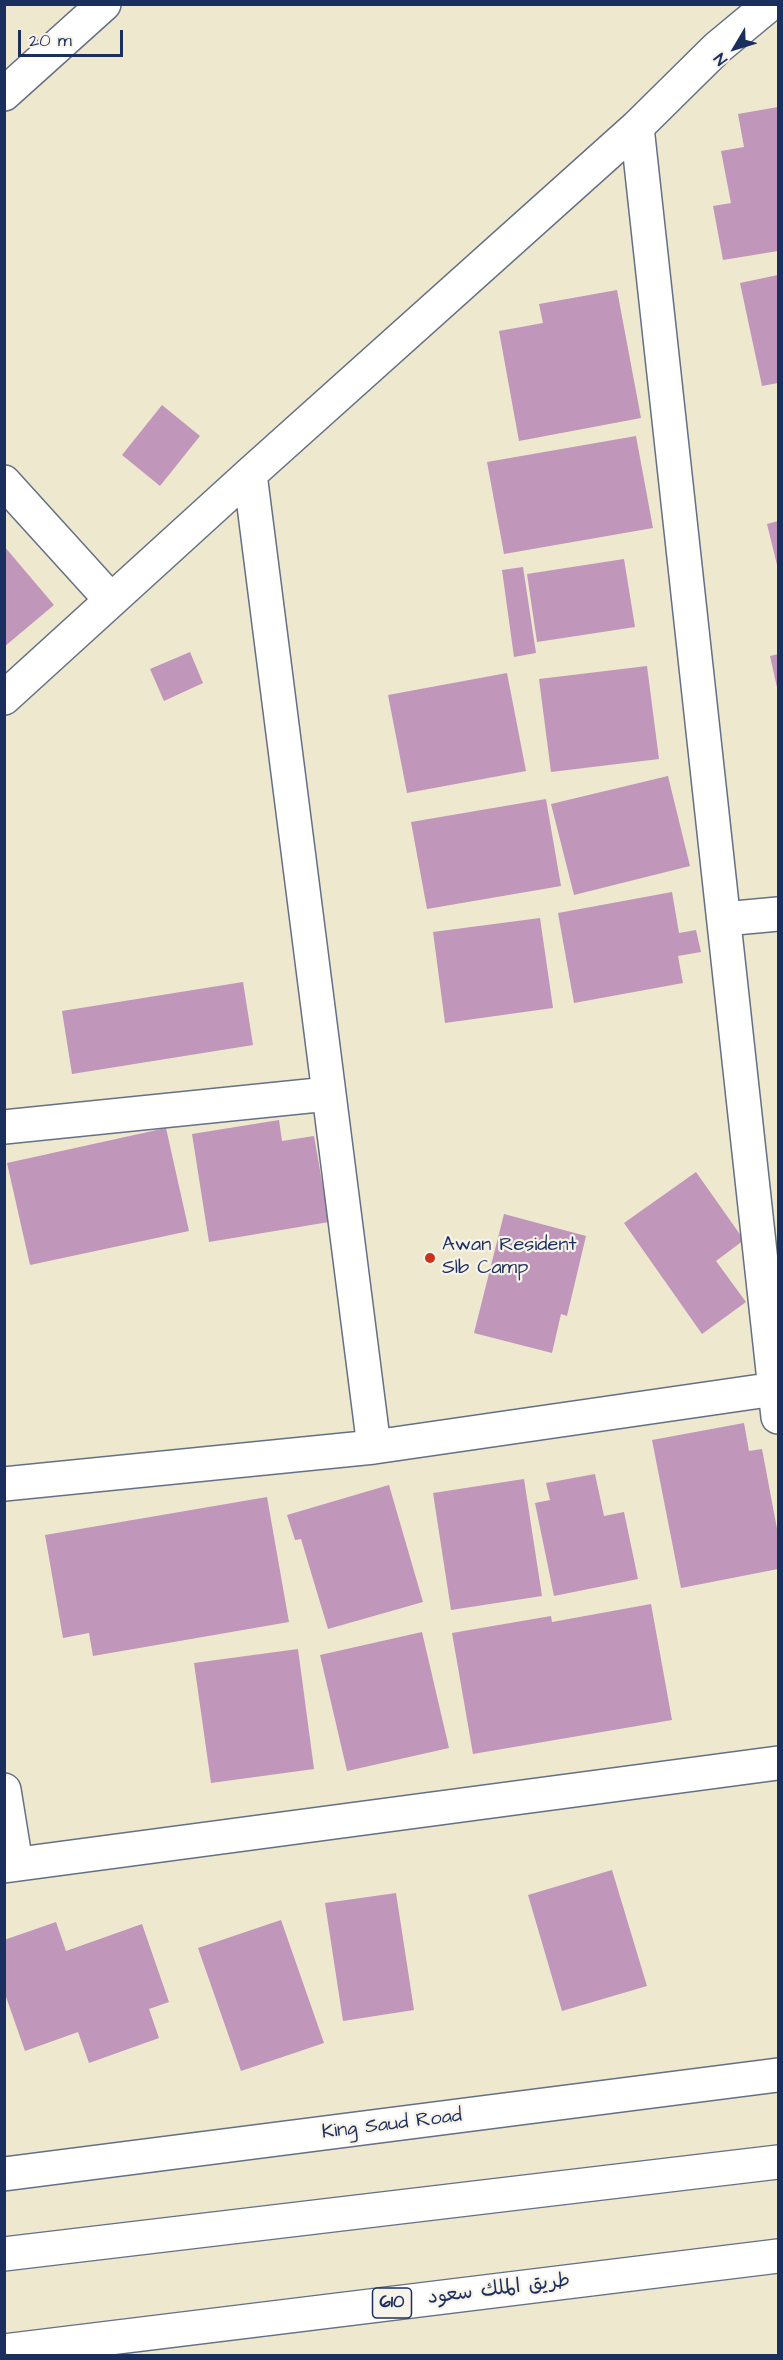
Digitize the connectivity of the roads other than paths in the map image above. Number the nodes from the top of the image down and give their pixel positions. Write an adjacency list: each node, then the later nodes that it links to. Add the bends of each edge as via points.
1 (770, 4): 4 (street, via 717,48)
2 (88, 10): 3 (street)
3 (4, 94)
4 (637, 127): 5 (street); 10 (street)
5 (250, 474): 7 (street); 11 (street)
6 (4, 482): 7 (street)
7 (111, 600): 8 (street)
8 (4, 698)
9 (778, 914): 10 (street)
10 (724, 919): 13 (street)
11 (328, 1094): 12 (street); 14 (street)
12 (4, 1127)
13 (777, 1403): 14 (street)
14 (374, 1447): 15 (street)
15 (4, 1484)
16 (778, 1763): 18 (street)
17 (4, 1790): 18 (street)
18 (10, 1865)
19 (778, 2075): 21 (street, King Saud Road)
20 (778, 2162): 22 (street)
21 (4, 2174)
22 (4, 2254)
23 (778, 2256): 24 (street, طريق الملك سعود / 610)
24 (4, 2351)

